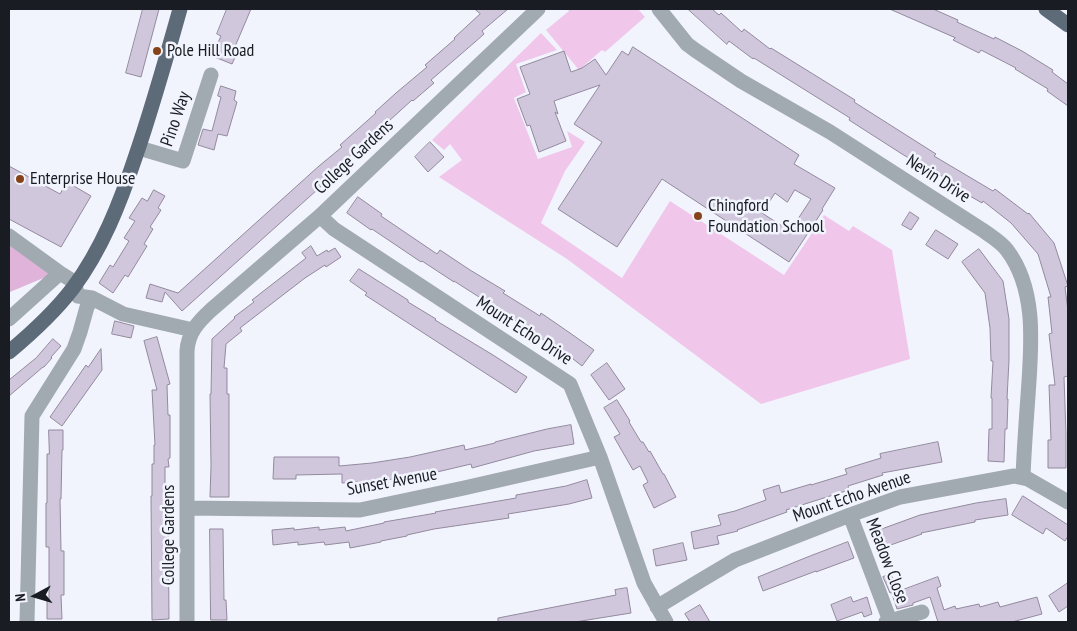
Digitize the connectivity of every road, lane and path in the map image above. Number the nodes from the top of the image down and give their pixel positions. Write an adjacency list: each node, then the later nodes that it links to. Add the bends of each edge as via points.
1 (180, 9): 7 (main road)
2 (538, 9): 8 (street, College Gardens)
3 (658, 9): 17 (street, Nevin Drive, via 695,50 984,230 1006,249 1016,264 1030,315)
4 (1046, 9): 5 (main road)
5 (1068, 25)
6 (211, 76): 7 (street, Pino Way, via 183,161)
7 (139, 148): 11 (main road, via 116,212)
8 (320, 216): 14 (street, College Gardens, via 211,310); 16 (street, Mount Echo Drive, via 334,229 570,384)
9 (9, 236): 10 (street)
10 (60, 273): 11 (street); 13 (street)
11 (76, 285): 12 (street, via 78,296); 15 (main road, via 36,330)
12 (92, 298): 14 (street, via 123,314); 23 (street, via 74,349 32,416)
13 (11, 311)
14 (193, 330): 19 (street, College Gardens, via 187,343)
15 (9, 352)
16 (600, 457): 19 (street, Sunset Avenue, via 360,510); 22 (street, Mount Echo Drive, via 644,583)
17 (1023, 477): 18 (street); 20 (street, Mount Echo Avenue, via 900,497)
18 (1068, 502)
19 (187, 508): 24 (street, College Gardens)
20 (850, 515): 22 (street, Mount Echo Avenue, via 735,560 698,582); 25 (street, Meadow Close)
21 (922, 612): 25 (street, Meadow Close)
22 (660, 617)
23 (27, 622)
24 (188, 622)
25 (888, 622)

